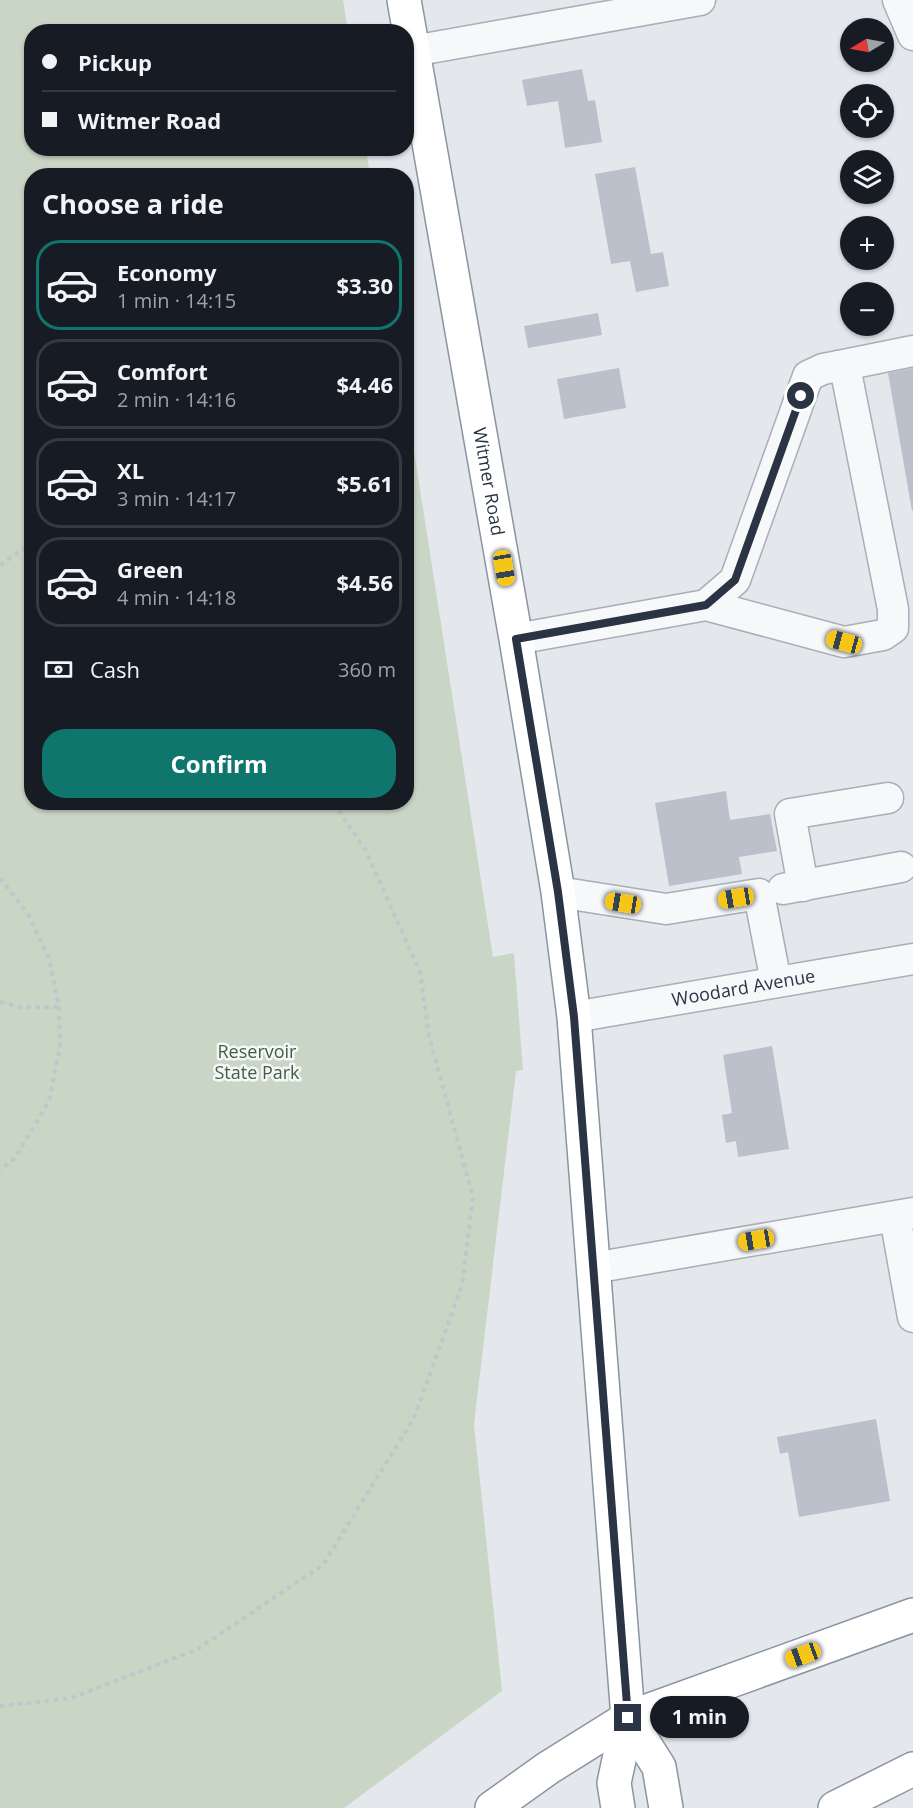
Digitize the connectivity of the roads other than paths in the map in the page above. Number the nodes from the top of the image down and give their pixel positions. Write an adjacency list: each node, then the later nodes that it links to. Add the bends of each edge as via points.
1 (404, 0): 4 (highway, Witmer Road)
2 (695, 0): 6 (street)
3 (898, 0): 5 (street)
4 (408, 24)
5 (913, 35)
6 (414, 51)
7 (414, 57): 12 (highway, Witmer Road)
8 (913, 351): 9 (street)
9 (839, 366): 10 (street, via 808,376 735,580); 11 (street, via 847,377 893,609)
10 (706, 605): 11 (street, via 844,642 883,635); 12 (street)
11 (903, 626)
12 (516, 639): 16 (highway, Witmer Road)
13 (888, 798): 15 (street, via 790,814)
14 (901, 867): 15 (street)
15 (803, 886): 17 (street)
16 (558, 892): 17 (street, via 666,909); 20 (highway, Witmer Road)
17 (759, 894): 19 (street)
18 (913, 959): 19 (street, Woodard Avenue)
19 (776, 982): 20 (street, Woodard Avenue)
20 (574, 1017): 22 (highway, Witmer Road)
21 (904, 1215): 22 (street); 23 (street)
22 (593, 1268): 25 (highway, Witmer Road)
23 (913, 1317)
24 (913, 1615): 25 (highway)
25 (628, 1718): 27 (highway); 28 (highway, Witmer Road, via 614,1783); 29 (highway, Witmer Road, via 660,1767)
26 (913, 1768): 30 (highway)
27 (492, 1808)
28 (618, 1808)
29 (666, 1808)
30 (835, 1808)

